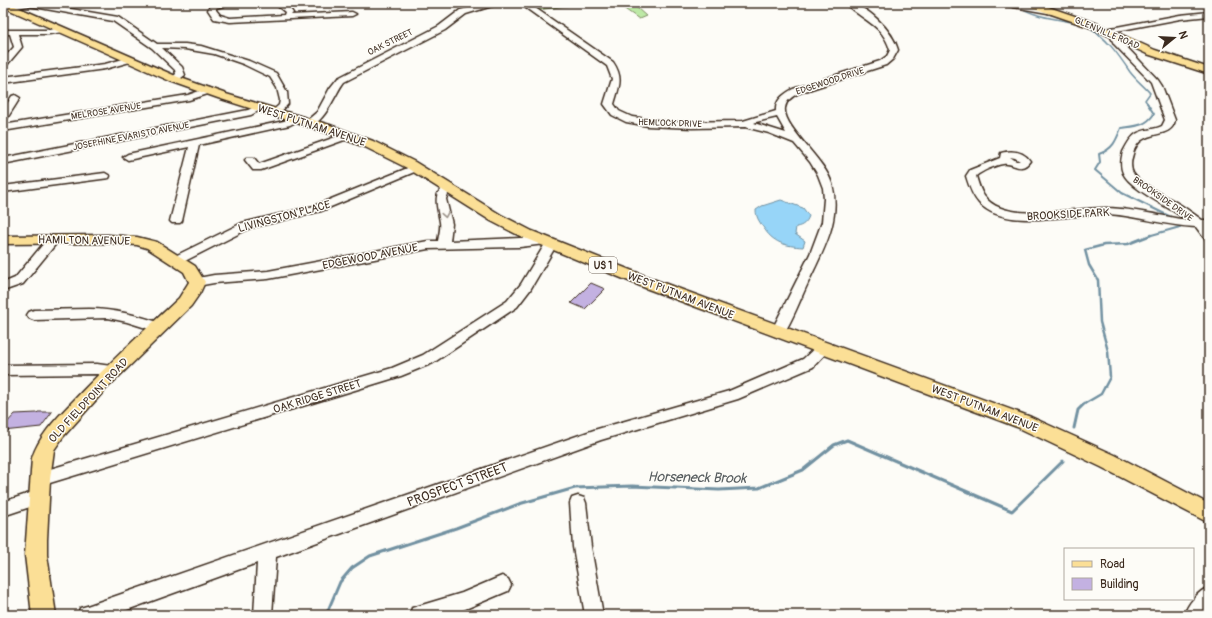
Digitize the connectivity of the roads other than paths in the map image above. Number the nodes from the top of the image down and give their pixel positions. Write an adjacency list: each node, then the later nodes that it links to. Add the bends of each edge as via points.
1 (231, 3): 13 (street, via 213,7 212,10 217,17 230,20)
2 (278, 3): 13 (street, via 288,11)
3 (498, 3): 30 (street, OAK STREET, via 463,12 442,28 351,74 334,88 321,114)
4 (523, 3): 31 (street, HEMLOCK DRIVE, via 610,64 617,80 609,104 612,112 617,115 633,122 653,124)
5 (849, 3): 28 (street, EDGEWOOD DRIVE, via 883,30 894,46 893,54 877,66 796,91 784,100)
6 (1002, 3): 8 (street)
7 (1029, 3): 8 (street); 10 (main road, GLENVILLE ROAD)
8 (1015, 5): 10 (street)
9 (6, 6): 14 (main road, WEST PUTNAM AVENUE / US 1); 18 (street, via 29,4 111,18)
10 (1053, 12): 17 (main road, GLENVILLE ROAD)
11 (352, 14): 13 (street)
12 (1209, 14): 17 (street, via 1180,17)
13 (286, 17)
14 (60, 30): 16 (street); 19 (main road, WEST PUTNAM AVENUE / US 1)
15 (3, 32): 16 (street)
16 (13, 32): 20 (street, via 18,47)
17 (1110, 33): 21 (main road, GLENVILLE ROAD, via 1151,52); 45 (street, BROOKSIDE DRIVE, via 1154,80 1170,120 1169,125 1161,131 1137,137 1126,161 1128,172 1136,182)
18 (155, 46): 22 (street, via 180,72 181,75); 27 (street, via 180,46 225,55 273,75 284,100 282,108)
19 (127, 60): 22 (main road, WEST PUTNAM AVENUE / US 1); 23 (street, via 104,66)
20 (4, 63)
21 (1209, 71)
22 (174, 79): 24 (main road, WEST PUTNAM AVENUE / US 1)
23 (3, 80)
24 (208, 91): 26 (main road, WEST PUTNAM AVENUE / US 1); 32 (street, MELROSE AVENUE, via 189,97)
25 (15, 98): 29 (street)
26 (259, 108): 27 (main road, WEST PUTNAM AVENUE / US 1); 39 (street, JOSEPHINE EVARISTO AVENUE, via 251,112)
27 (275, 113): 30 (main road, WEST PUTNAM AVENUE / US 1)
28 (780, 113): 31 (street, HEMLOCK DRIVE); 34 (street)
29 (3, 118)
30 (302, 121): 33 (main road, WEST PUTNAM AVENUE / US 1); 35 (street)
31 (745, 124): 34 (street, HEMLOCK DRIVE)
32 (3, 128)
33 (347, 136): 37 (street, via 257,168); 40 (main road, WEST PUTNAM AVENUE / US 1, via 369,144)
34 (798, 141): 56 (street, via 817,163 824,176 828,186 830,210 821,242)
35 (195, 142): 36 (street); 44 (street)
36 (128, 157)
37 (250, 160)
38 (1005, 160): 45 (street, BROOKSIDE PARK, via 978,170 971,176 977,194 995,209 1024,217 1108,211)
39 (3, 161)
40 (415, 168): 42 (main road, WEST PUTNAM AVENUE / US 1); 51 (street, LIVINGSTON PLACE, via 317,209 236,229)
41 (105, 176): 43 (street)
42 (449, 188): 49 (main road, WEST PUTNAM AVENUE / US 1, via 505,223); 50 (street, one-way to 50, via 443,193 442,199 446,224)
43 (3, 189)
44 (176, 221)
45 (1199, 224): 46 (street, BROOKSIDE DRIVE)
46 (1209, 236)
47 (3, 240): 48 (main road, HAMILTON AVENUE)
48 (53, 240): 51 (main road, HAMILTON AVENUE, via 137,241 152,245); 53 (street, via 19,281)
49 (548, 243): 50 (street, EDGEWOOD AVENUE); 56 (main road, WEST PUTNAM AVENUE / US 1); 60 (street, OAK RIDGE STREET, via 526,287 512,304 428,359 396,372)
50 (444, 244): 52 (street, EDGEWOOD AVENUE, via 408,248 274,274)
51 (177, 260): 52 (main road, HAMILTON AVENUE, via 190,269)
52 (197, 282): 55 (main road, OLD FIELDPOINT ROAD, via 188,298)
53 (3, 287)
54 (34, 315): 55 (street, via 108,314)
55 (159, 327): 59 (main road, OLD FIELDPOINT ROAD)
56 (778, 332): 57 (main road, WEST PUTNAM AVENUE / US 1)
57 (824, 348): 63 (main road, WEST PUTNAM AVENUE / US 1, via 1044,430 1129,471); 64 (street, PROSPECT STREET, via 808,363 733,395 599,434)
58 (3, 370): 59 (street)
59 (113, 371): 60 (main road, OLD FIELDPOINT ROAD, via 49,440 42,458)
60 (39, 488): 62 (street, OAK RIDGE STREET); 67 (main road, OLD FIELDPOINT ROAD, via 36,555)
61 (578, 503): 71 (street, via 582,547)
62 (3, 509)
63 (1209, 514)
64 (266, 552): 68 (street, PROSPECT STREET); 69 (street)
65 (502, 585): 70 (street, via 445,609)
66 (1209, 596): 72 (street)
67 (44, 615)
68 (87, 615)
69 (263, 615)
70 (419, 615)
71 (594, 615)
72 (1192, 615)

